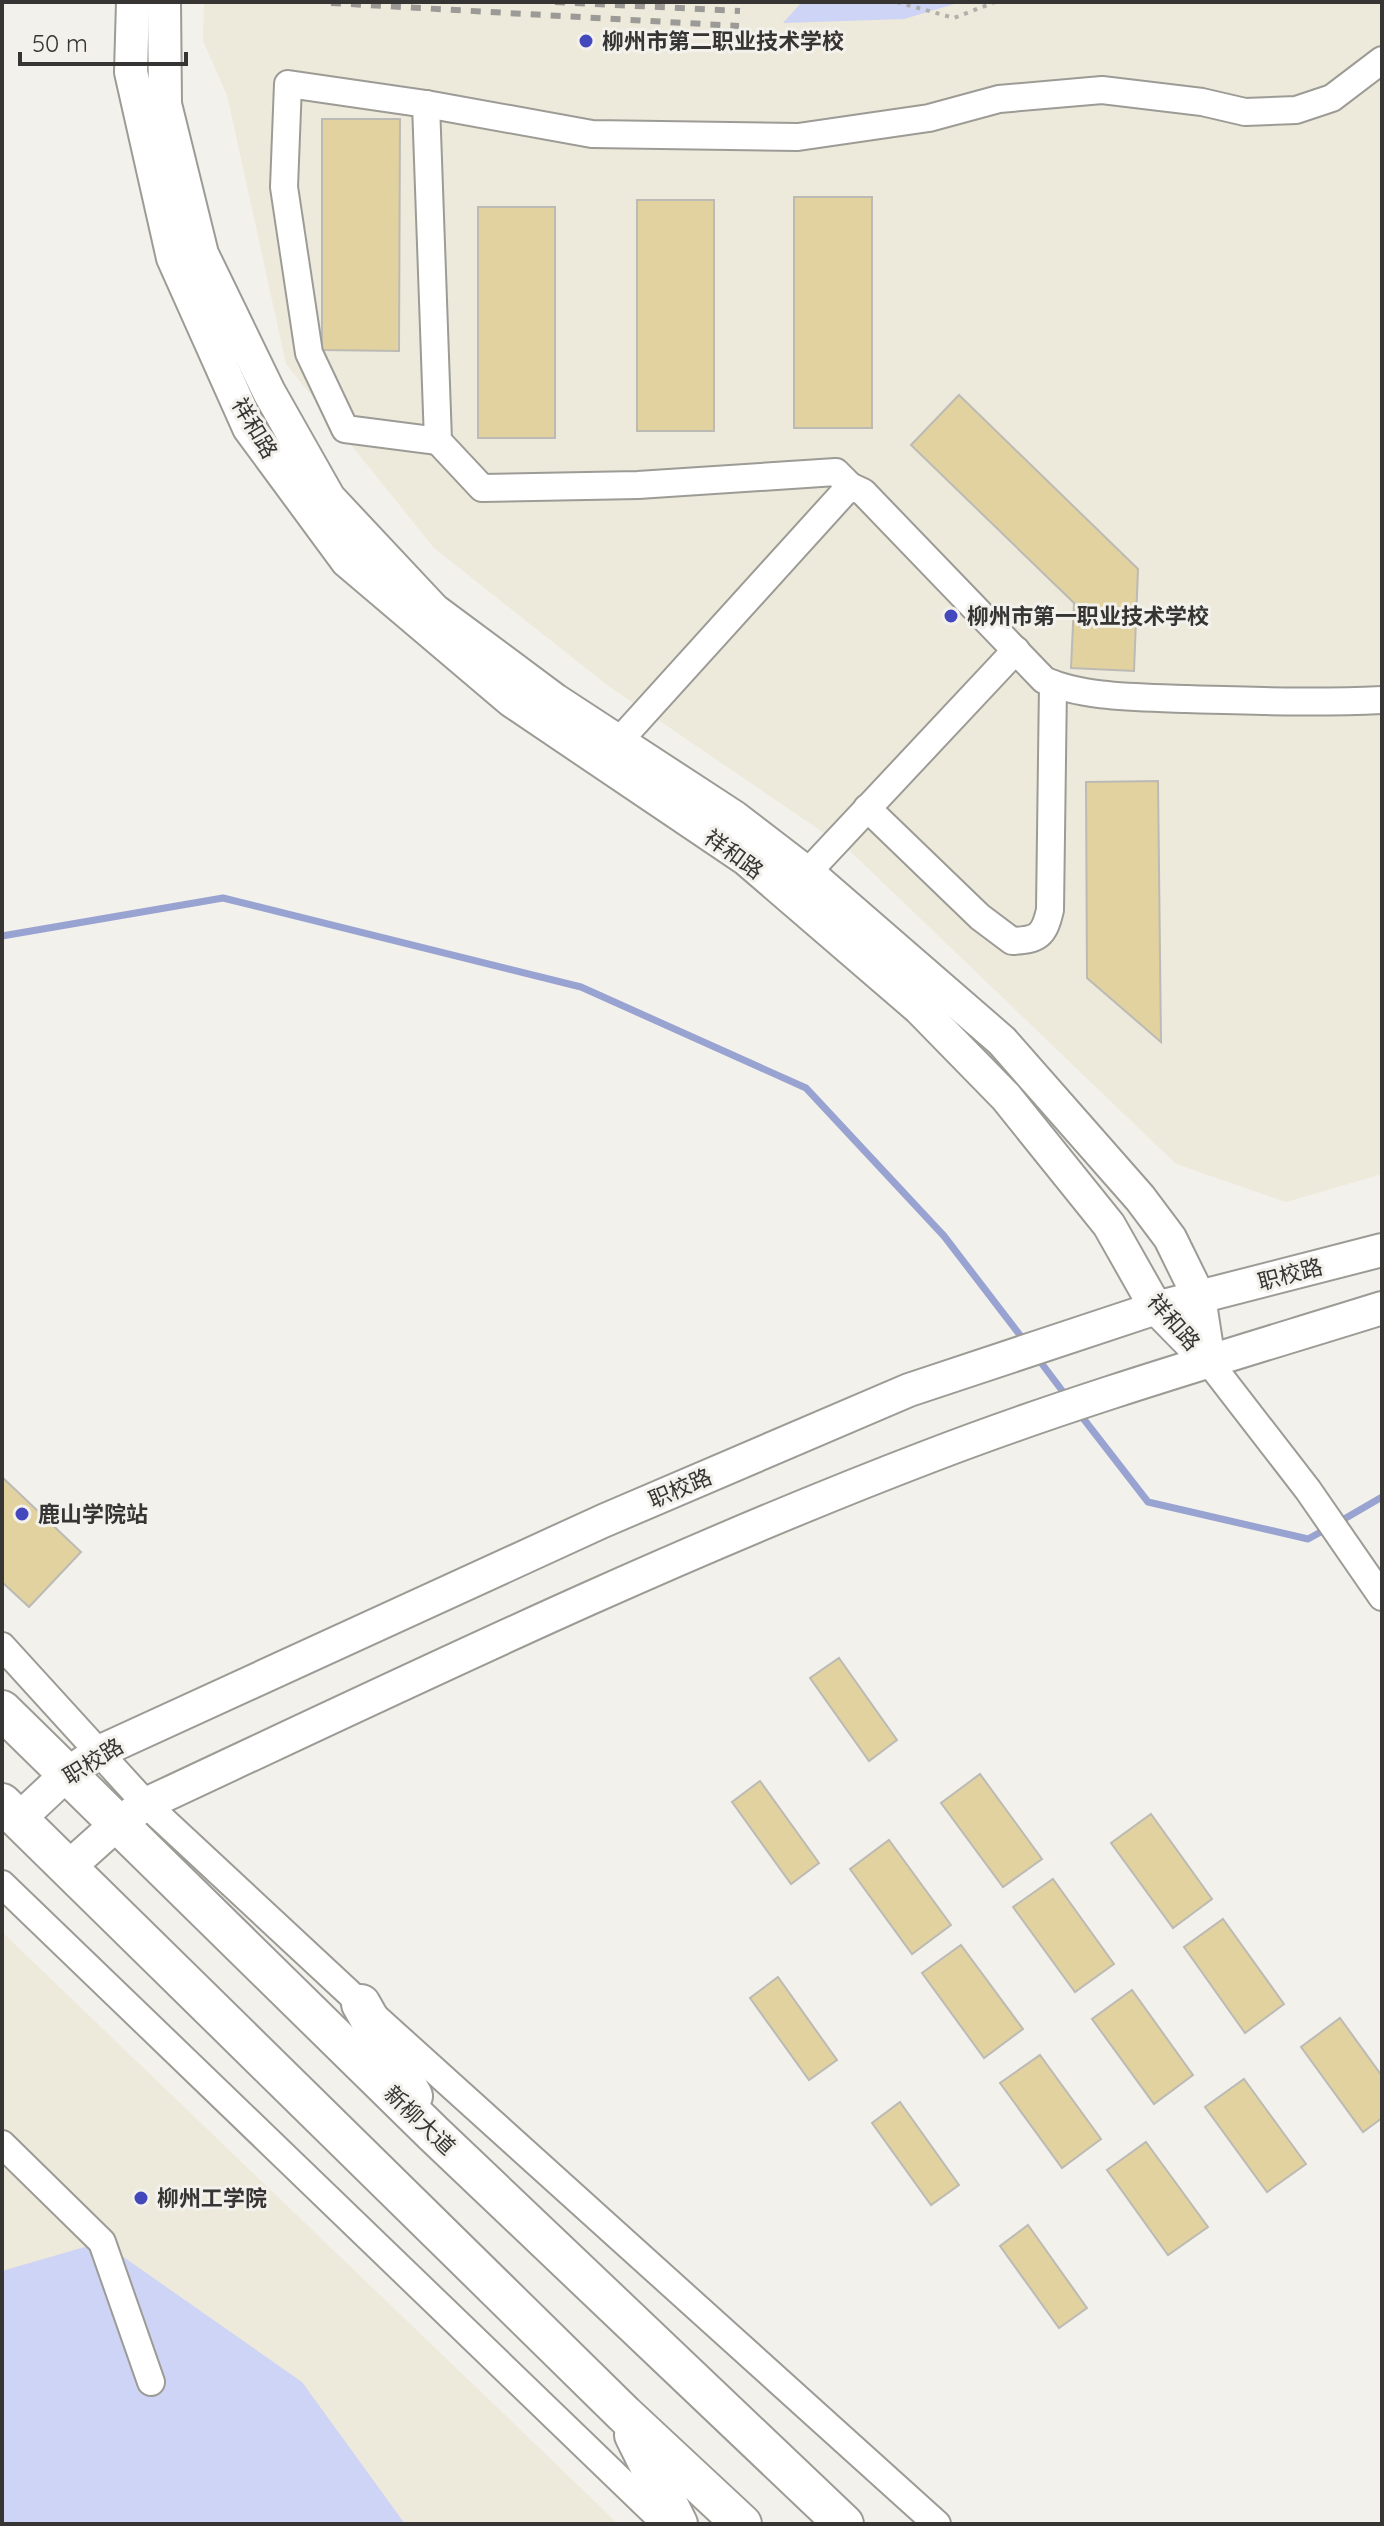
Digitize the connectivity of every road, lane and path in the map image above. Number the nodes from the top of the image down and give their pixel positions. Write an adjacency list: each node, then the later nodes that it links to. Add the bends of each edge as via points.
1 (133, 2): 17 (main road, 祥和路, via 131,72 173,258 249,428 347,561 512,701 746,859 919,1008 1006,1097 1109,1225)
2 (164, 2): 12 (main road, 祥和路, via 165,104 202,254 269,392 329,498 434,610)
3 (897, 2): 4 (path, via 954,18)
4 (995, 2)
5 (1382, 60): 6 (street, via 1332,98 1296,110 1245,112 1102,90 999,99 929,118 798,137 592,134)
6 (426, 104): 7 (street); 7 (street, via 288,84 284,187 309,353 345,429)
7 (438, 441): 8 (street, via 482,488 638,485 836,472)
8 (850, 486): 9 (street, via 863,492); 12 (street)
9 (1016, 650): 10 (street); 13 (street)
10 (1053, 684): 11 (street, via 1142,697 1310,704); 13 (street, via 1050,910 1046,928 1032,940 1012,941 980,917)
11 (1382, 700)
12 (619, 741): 14 (main road, 祥和路)
13 (867, 808): 14 (street)
14 (807, 873): 16 (main road, 祥和路, via 1002,1041 1140,1198 1170,1238)
15 (1382, 1250): 16 (main road, 职校路)
16 (1199, 1297): 17 (main road, 职校路); 19 (main road, 祥和路)
17 (1156, 1308): 19 (main road, 祥和路); 23 (main road, 职校路, via 909,1390 603,1521)
18 (1382, 1308): 19 (main road)
19 (1209, 1362): 20 (street); 26 (main road, via 931,1455 629,1579)
20 (1382, 1597)
21 (2, 1646): 23 (street)
22 (2, 1710): 24 (highway, 新柳大道)
23 (101, 1751): 24 (main road, 职校路); 26 (street)
24 (68, 1773): 25 (main road, 职校路); 26 (highway, 新柳大道)
25 (11, 1811): 27 (highway)
26 (132, 1813): 27 (main road); 29 (street); 30 (highway, 新柳大道)
27 (70, 1866): 33 (highway)
28 (2, 1884): 34 (street)
29 (361, 2004): 30 (highway); 38 (street)
30 (434, 2134): 37 (highway, 新柳大道)
31 (2, 2144): 32 (street, via 102,2242)
32 (151, 2382)
33 (624, 2414): 35 (highway); 36 (highway)
34 (666, 2524)
35 (678, 2524)
36 (742, 2524)
37 (844, 2524)
38 (937, 2524)

